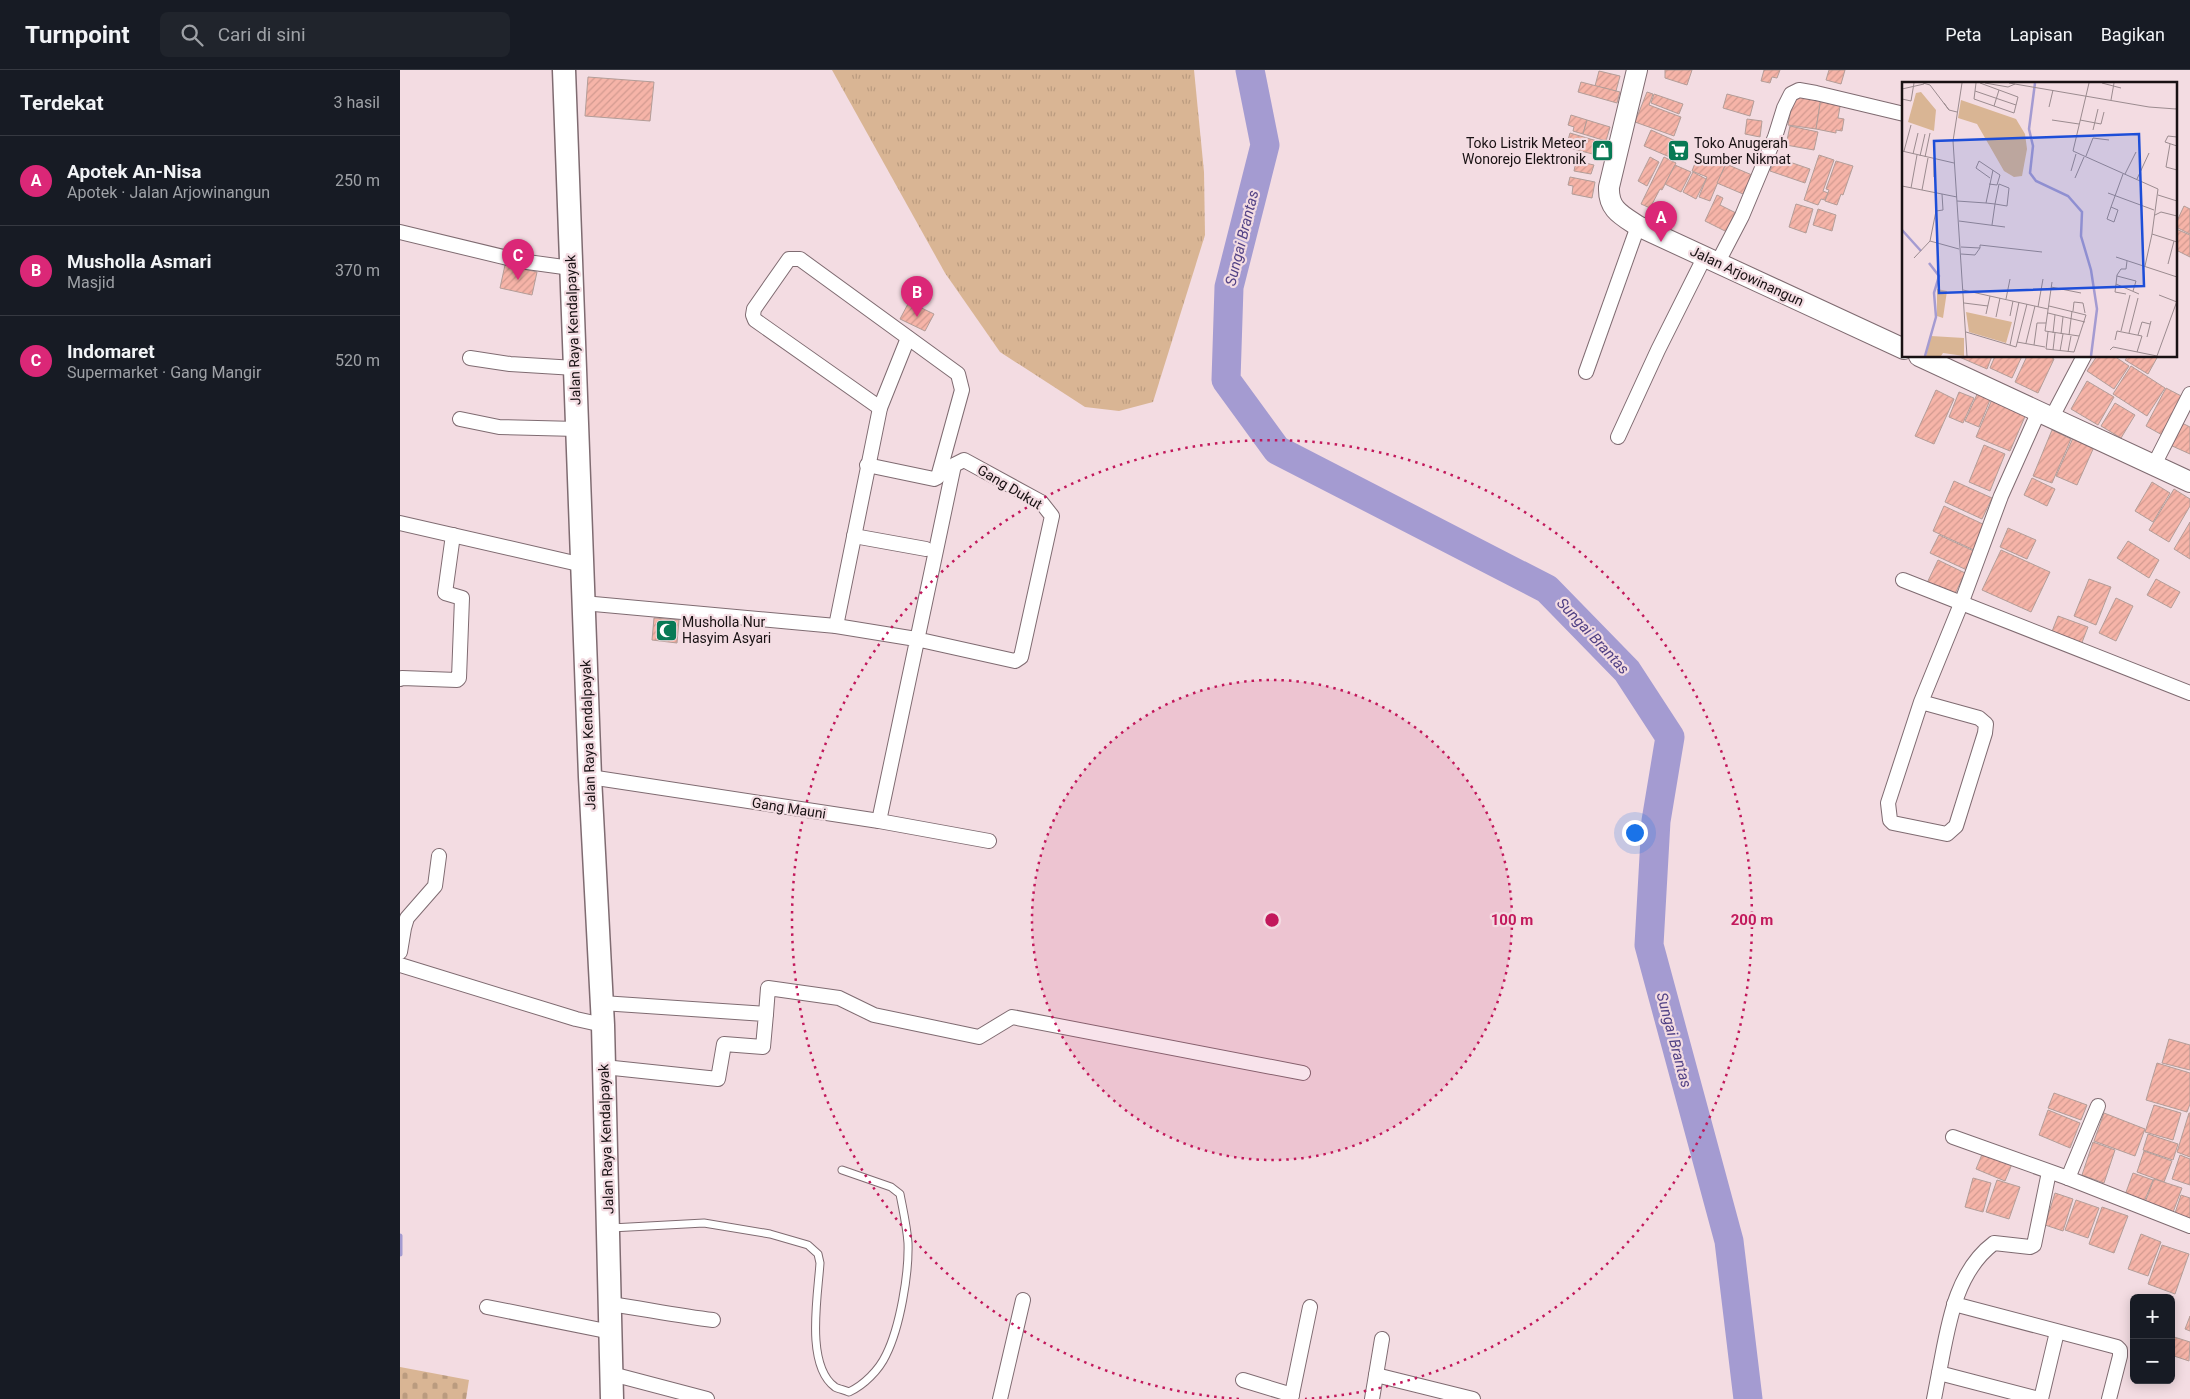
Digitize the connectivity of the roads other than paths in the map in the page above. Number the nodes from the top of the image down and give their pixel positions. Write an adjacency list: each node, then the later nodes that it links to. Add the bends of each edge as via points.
1 (564, 70): 7 (main road, Jalan Raya Kendalpayak)
2 (1637, 70): 4 (main road, Jalan Arjowinangun, via 1608,196 1615,211)
3 (1902, 114): 6 (street, via 1799,90 1791,94 1742,216)
4 (1638, 226): 6 (main road, Jalan Arjowinangun); 14 (street)
5 (400, 232): 7 (street, via 520,261)
6 (1712, 259): 9 (main road, Jalan Arjowinangun); 20 (street, via 1658,350)
7 (571, 268): 13 (main road, Jalan Raya Kendalpayak)
8 (908, 338): 16 (street); 16 (street, via 800,259 789,259 754,310 754,320); 21 (street, via 958,374 961,382 962,390 941,472 934,479)
9 (1902, 348)
10 (470, 358): 13 (street)
11 (1923, 358): 17 (main road)
12 (2083, 358): 17 (street)
13 (575, 368): 19 (main road, Jalan Raya Kendalpayak)
14 (1586, 372)
15 (2190, 394): 22 (street)
16 (880, 408): 21 (street)
17 (2046, 414): 22 (main road); 31 (street, via 2001,496)
18 (460, 419): 19 (street, via 499,427)
19 (577, 429): 28 (main road, Jalan Raya Kendalpayak)
20 (1618, 437)
21 (867, 465): 26 (street)
22 (2154, 465): 23 (main road)
23 (2190, 482)
24 (400, 523): 25 (street)
25 (453, 535): 28 (street); 34 (street, via 445,593 462,598 458,678)
26 (854, 536): 27 (street); 32 (street)
27 (926, 549)
28 (582, 565): 30 (main road, Jalan Raya Kendalpayak)
29 (1903, 580): 31 (street)
30 (583, 603): 32 (street); 37 (main road, Jalan Raya Kendalpayak)
31 (1961, 604): 35 (street); 36 (street)
32 (836, 626): 33 (street)
33 (916, 639): 33 (street, Gang Dukut, via 954,464 964,460 1041,502 1052,516 1021,657 1009,661); 38 (street)
34 (400, 680)
35 (2190, 693)
36 (1921, 702): 36 (street, via 1979,718 1986,724 1956,826 1947,834 1893,823 1889,816 1888,802)
37 (590, 777): 38 (street, Gang Mauni); 43 (main road, Jalan Raya Kendalpayak)
38 (879, 821): 39 (street, Gang Mauni)
39 (989, 841)
40 (439, 856): 41 (street, via 435,886 407,918)
41 (400, 952)
42 (400, 965): 43 (street, via 576,1019)
43 (603, 1014): 44 (street); 45 (main road, Jalan Raya Kendalpayak)
44 (766, 1014): 45 (street, via 763,1047 724,1044 718,1079); 46 (street, via 768,988 839,998 874,1016 979,1037 1012,1017)
45 (604, 1067): 53 (main road, Jalan Raya Kendalpayak)
46 (1303, 1073)
47 (2098, 1106): 51 (street)
48 (1953, 1137): 50 (street)
49 (842, 1170): 53 (lane, via 891,1187 900,1194 908,1242 908,1272 900,1313 886,1356 863,1386 849,1392 835,1387 822,1371 816,1328 820,1263 814,1249 770,1234 704,1223)
50 (2050, 1172): 51 (street); 56 (street, via 2034,1245 1994,1243 1966,1278)
51 (2068, 1178): 52 (street)
52 (2190, 1226)
53 (608, 1228): 55 (main road, Jalan Raya Kendalpayak)
54 (1023, 1300): 70 (street)
55 (611, 1304): 59 (street); 60 (main road, Jalan Raya Kendalpayak)
56 (1954, 1304): 61 (street); 63 (street)
57 (487, 1307): 60 (street)
58 (1310, 1307): 67 (street)
59 (713, 1320)
60 (611, 1332): 64 (main road, Jalan Raya Kendalpayak)
61 (2057, 1332): 74 (street); 75 (street, via 2120,1350)
62 (1382, 1339): 65 (street)
63 (1939, 1373): 73 (street); 74 (street)
64 (612, 1374): 68 (main road, Jalan Raya Kendalpayak); 69 (street)
65 (1376, 1375): 71 (street); 72 (street)
66 (1243, 1380): 67 (street)
67 (1292, 1397)
68 (612, 1399)
69 (707, 1399)
70 (1000, 1399)
71 (1372, 1399)
72 (1473, 1399)
73 (1934, 1399)
74 (2040, 1399)
75 (2109, 1399)

